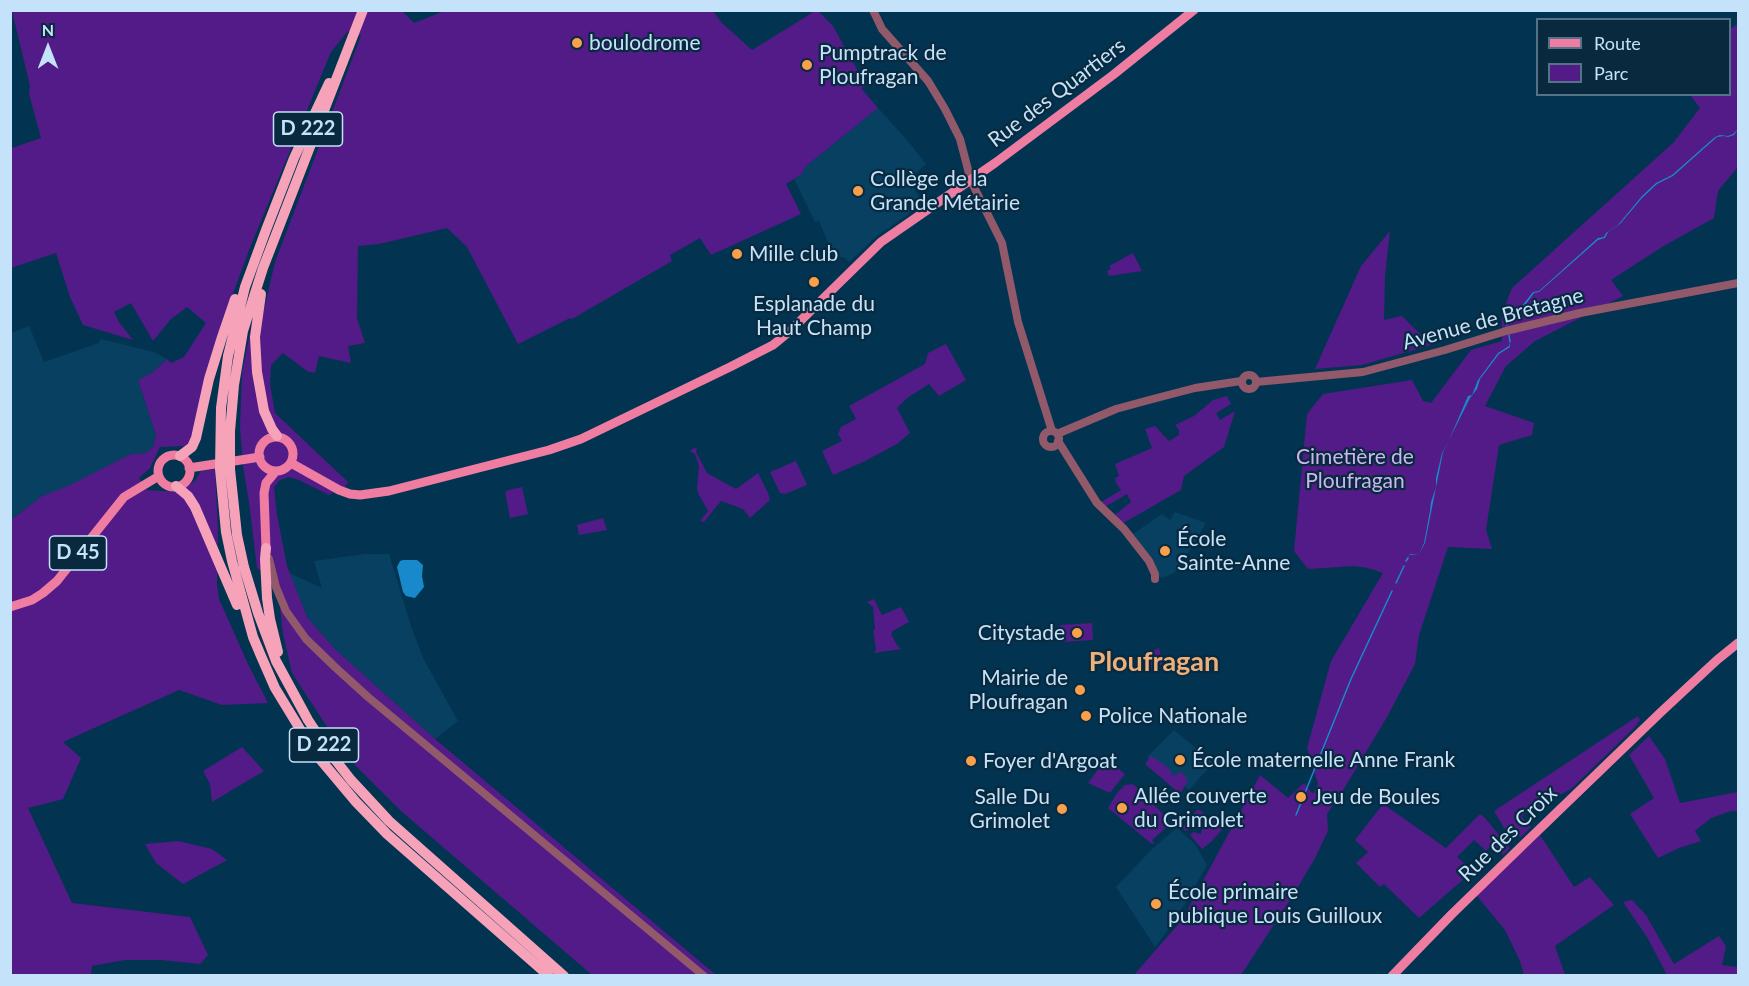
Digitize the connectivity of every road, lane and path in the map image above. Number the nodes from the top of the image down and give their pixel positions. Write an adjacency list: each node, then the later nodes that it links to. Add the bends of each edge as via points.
1 (363, 10): 4 (highway, D 222)
2 (873, 10): 5 (street, via 882,29 928,81 945,109 960,140)
3 (1194, 10): 5 (main road, Rue des Quartiers)
4 (356, 29): 6 (highway, D 222); 7 (highway, D 222, via 294,158)
5 (971, 181): 10 (street, via 1002,243 1018,322); 13 (main road, Rue des Quartiers, via 881,242 773,345 601,430 549,450 360,495 339,490)
6 (290, 200): 9 (highway, via 264,282 255,337 261,397 268,422); 23 (highway, D 222, via 259,278 241,340 232,408 230,469 244,567 267,641)
7 (266, 230): 11 (highway, via 259,239 222,337 195,443); 21 (highway, D 222, via 233,329 220,431 226,532)
8 (1738, 283): 10 (street, Avenue de Bretagne, via 1580,313 1363,372 1256,382 1248,389 1241,381 1182,391 1116,409)
9 (277, 436): 12 (main road, via 263,442); 13 (main road, via 293,448)
10 (1056, 436): 19 (street, via 1097,502 1149,561)
11 (180, 456): 14 (main road); 16 (main road, D 45, via 170,455 161,461)
12 (260, 457): 14 (main road); 15 (main road, via 265,467)
13 (291, 463): 15 (main road)
14 (189, 468): 17 (main road, via 185,482)
15 (276, 471): 18 (main road, via 266,483 264,493)
16 (159, 476): 17 (main road, via 166,484); 20 (main road, D 45, via 124,497 50,587 32,600)
17 (176, 486): 21 (highway, via 195,507)
18 (266, 548): 23 (highway, via 270,619); 26 (street, via 286,611 306,639 368,697)
19 (1155, 579)
20 (10, 606)
21 (253, 637): 24 (highway, D 222, via 297,726 314,753 356,802 387,834)
22 (1738, 643): 27 (main road, Rue des Croix)
23 (295, 698): 25 (highway, D 222, via 330,753 369,801)
24 (549, 975)
25 (564, 975)
26 (704, 975)
27 (1392, 975)

